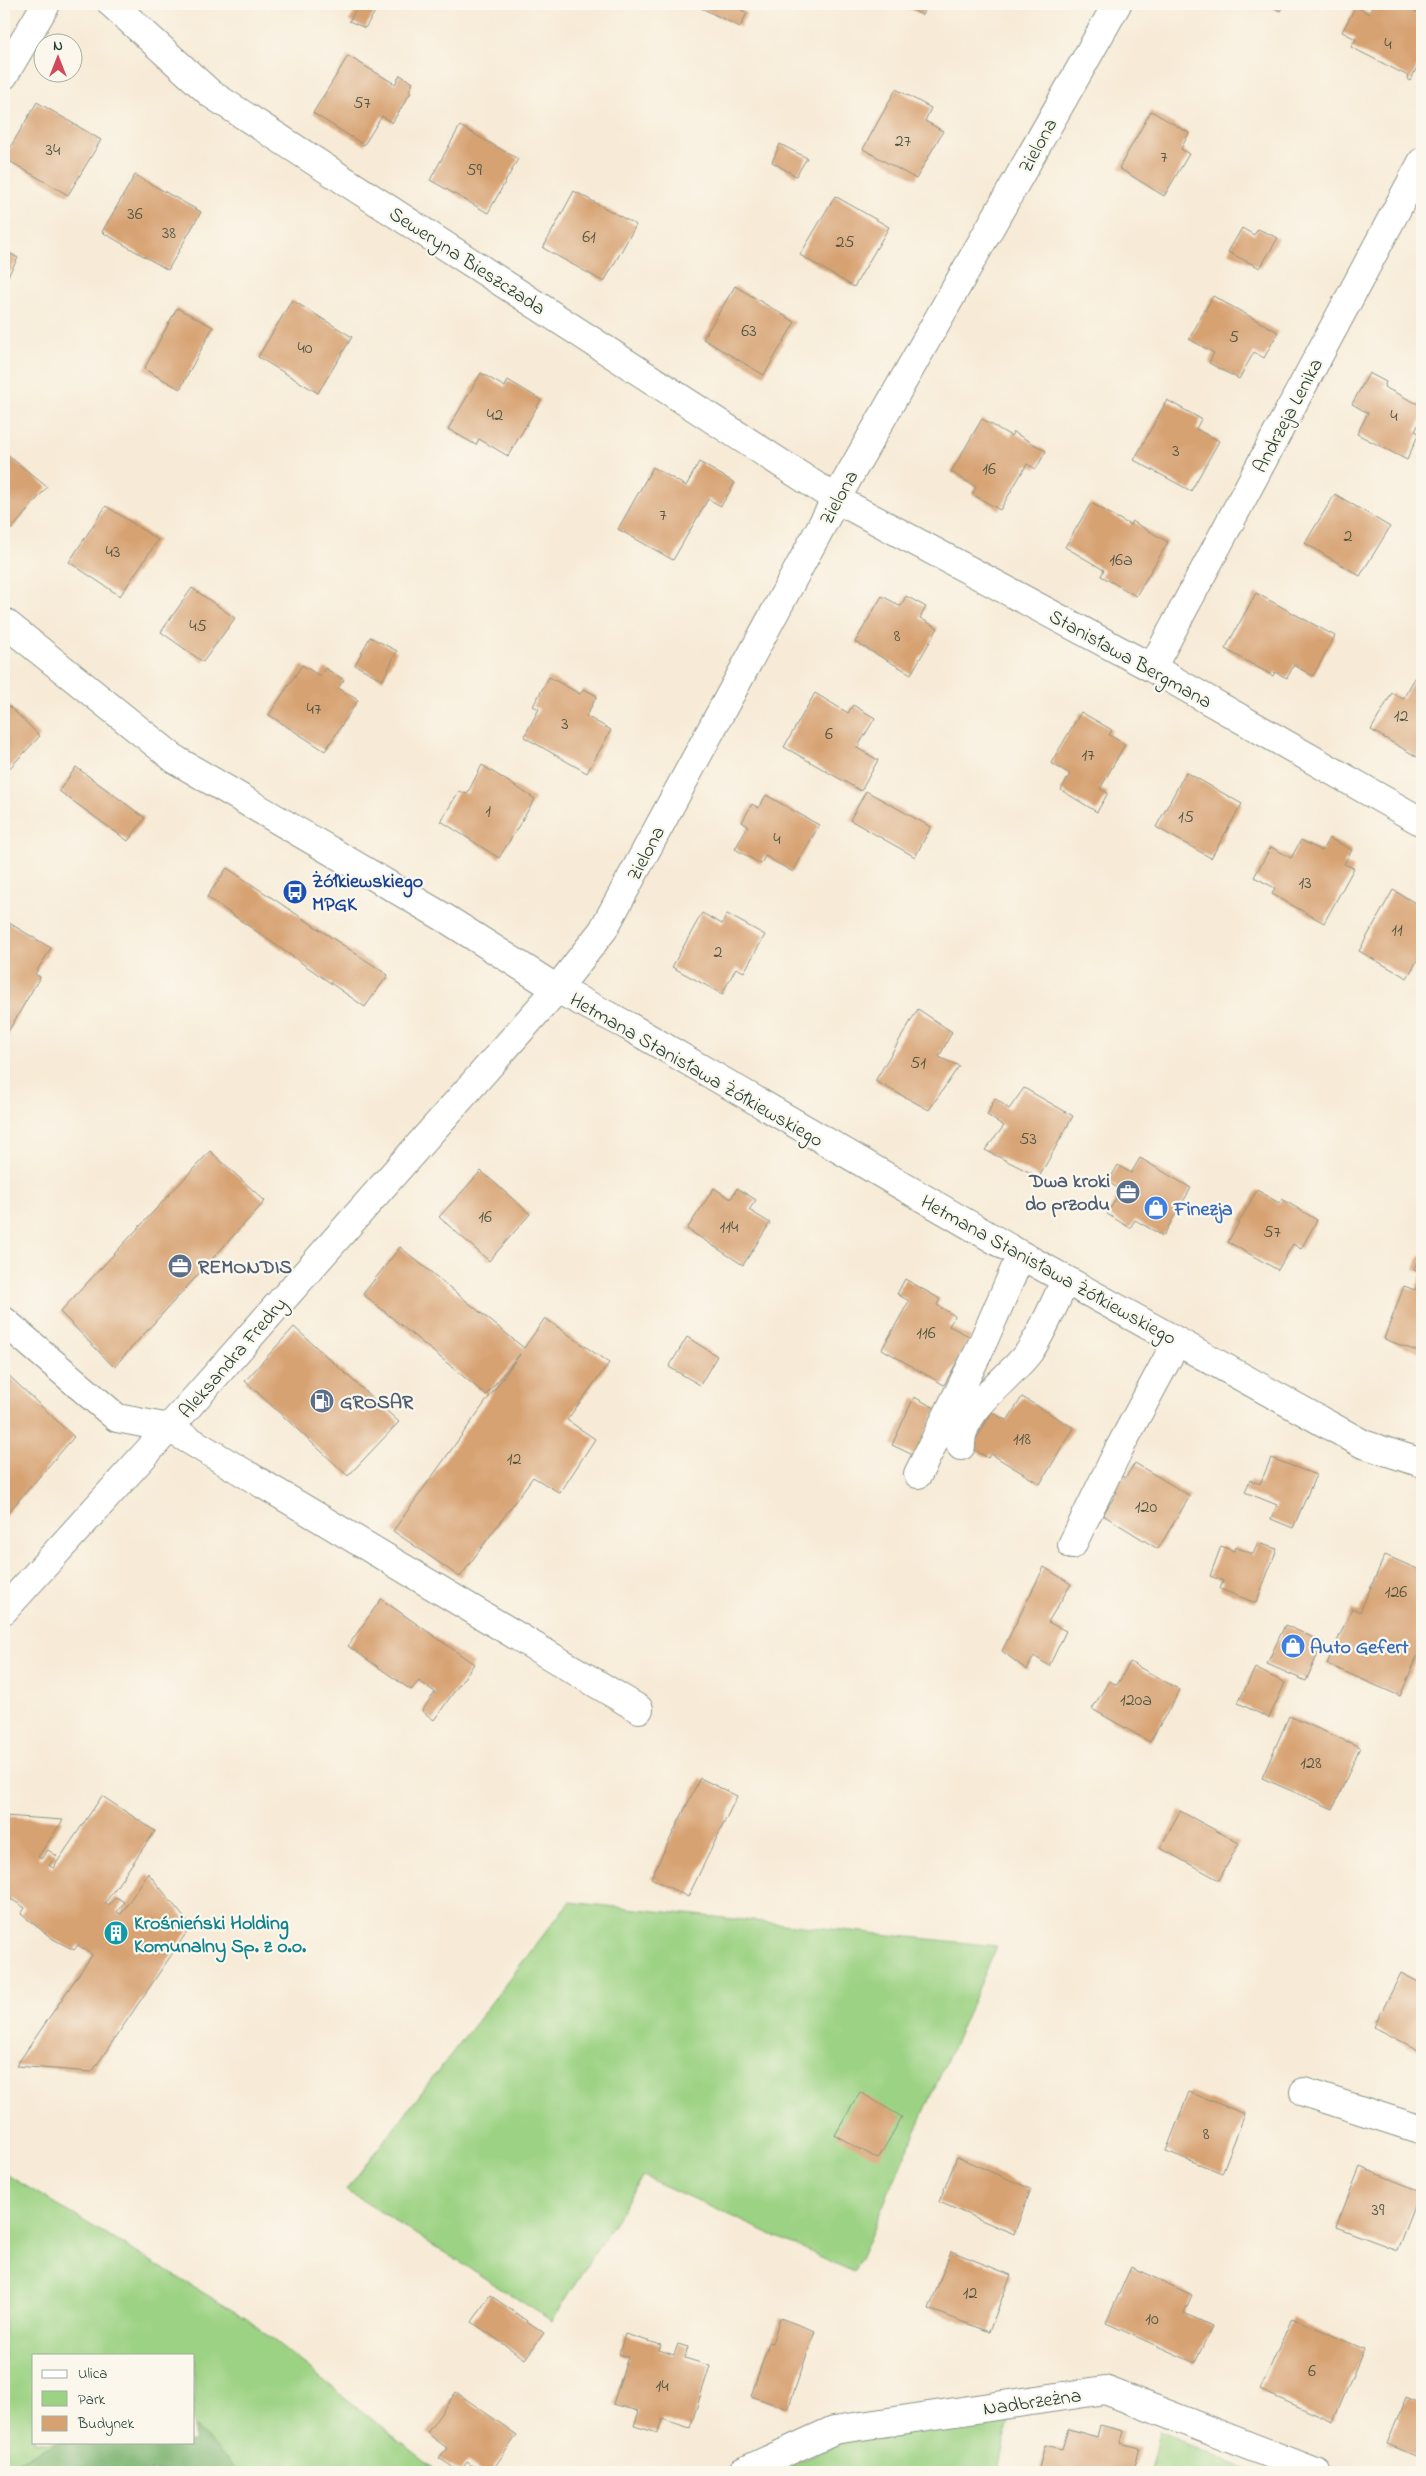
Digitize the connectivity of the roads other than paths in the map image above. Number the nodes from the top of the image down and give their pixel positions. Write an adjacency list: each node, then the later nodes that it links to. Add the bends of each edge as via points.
1 (46, 4): 4 (street)
2 (112, 4): 6 (street, Seweryna Bieszczada, via 211,94)
3 (1117, 4): 6 (street, Zielona)
4 (4, 74)
5 (1422, 162): 8 (street, Andrzeja Lenika)
6 (836, 499): 8 (street, Stanisława Bergmana); 10 (street, Zielona, via 603,930)
7 (4, 622): 10 (street, Hetmana Stanisława Żółkiewskiego, via 176,760 445,918)
8 (1152, 668): 9 (street, Stanisława Bergmana)
9 (1422, 822)
10 (557, 989): 11 (street, Hetmana Stanisława Żółkiewskiego, via 628,1026); 15 (street, Aleksandra Fredry)
11 (1021, 1255): 12 (street, Hetmana Stanisława Żółkiewskiego); 18 (street)
12 (1066, 1280): 14 (street, Hetmana Stanisława Żółkiewskiego); 16 (street, via 1029,1352 980,1404 960,1435)
13 (4, 1321): 15 (street, via 117,1418)
14 (1177, 1341): 17 (street, Hetmana Stanisława Żółkiewskiego, via 1363,1444); 19 (street)
15 (169, 1428): 20 (street, Aleksandra Fredry); 21 (street)
16 (961, 1446)
17 (1422, 1463)
18 (918, 1474)
19 (1072, 1545)
20 (4, 1610)
21 (639, 1709)
22 (1304, 2092): 23 (street)
23 (1422, 2130)
24 (742, 2472): 25 (street, Nadbrzeżna, via 834,2430 1105,2390)
25 (1316, 2472)

